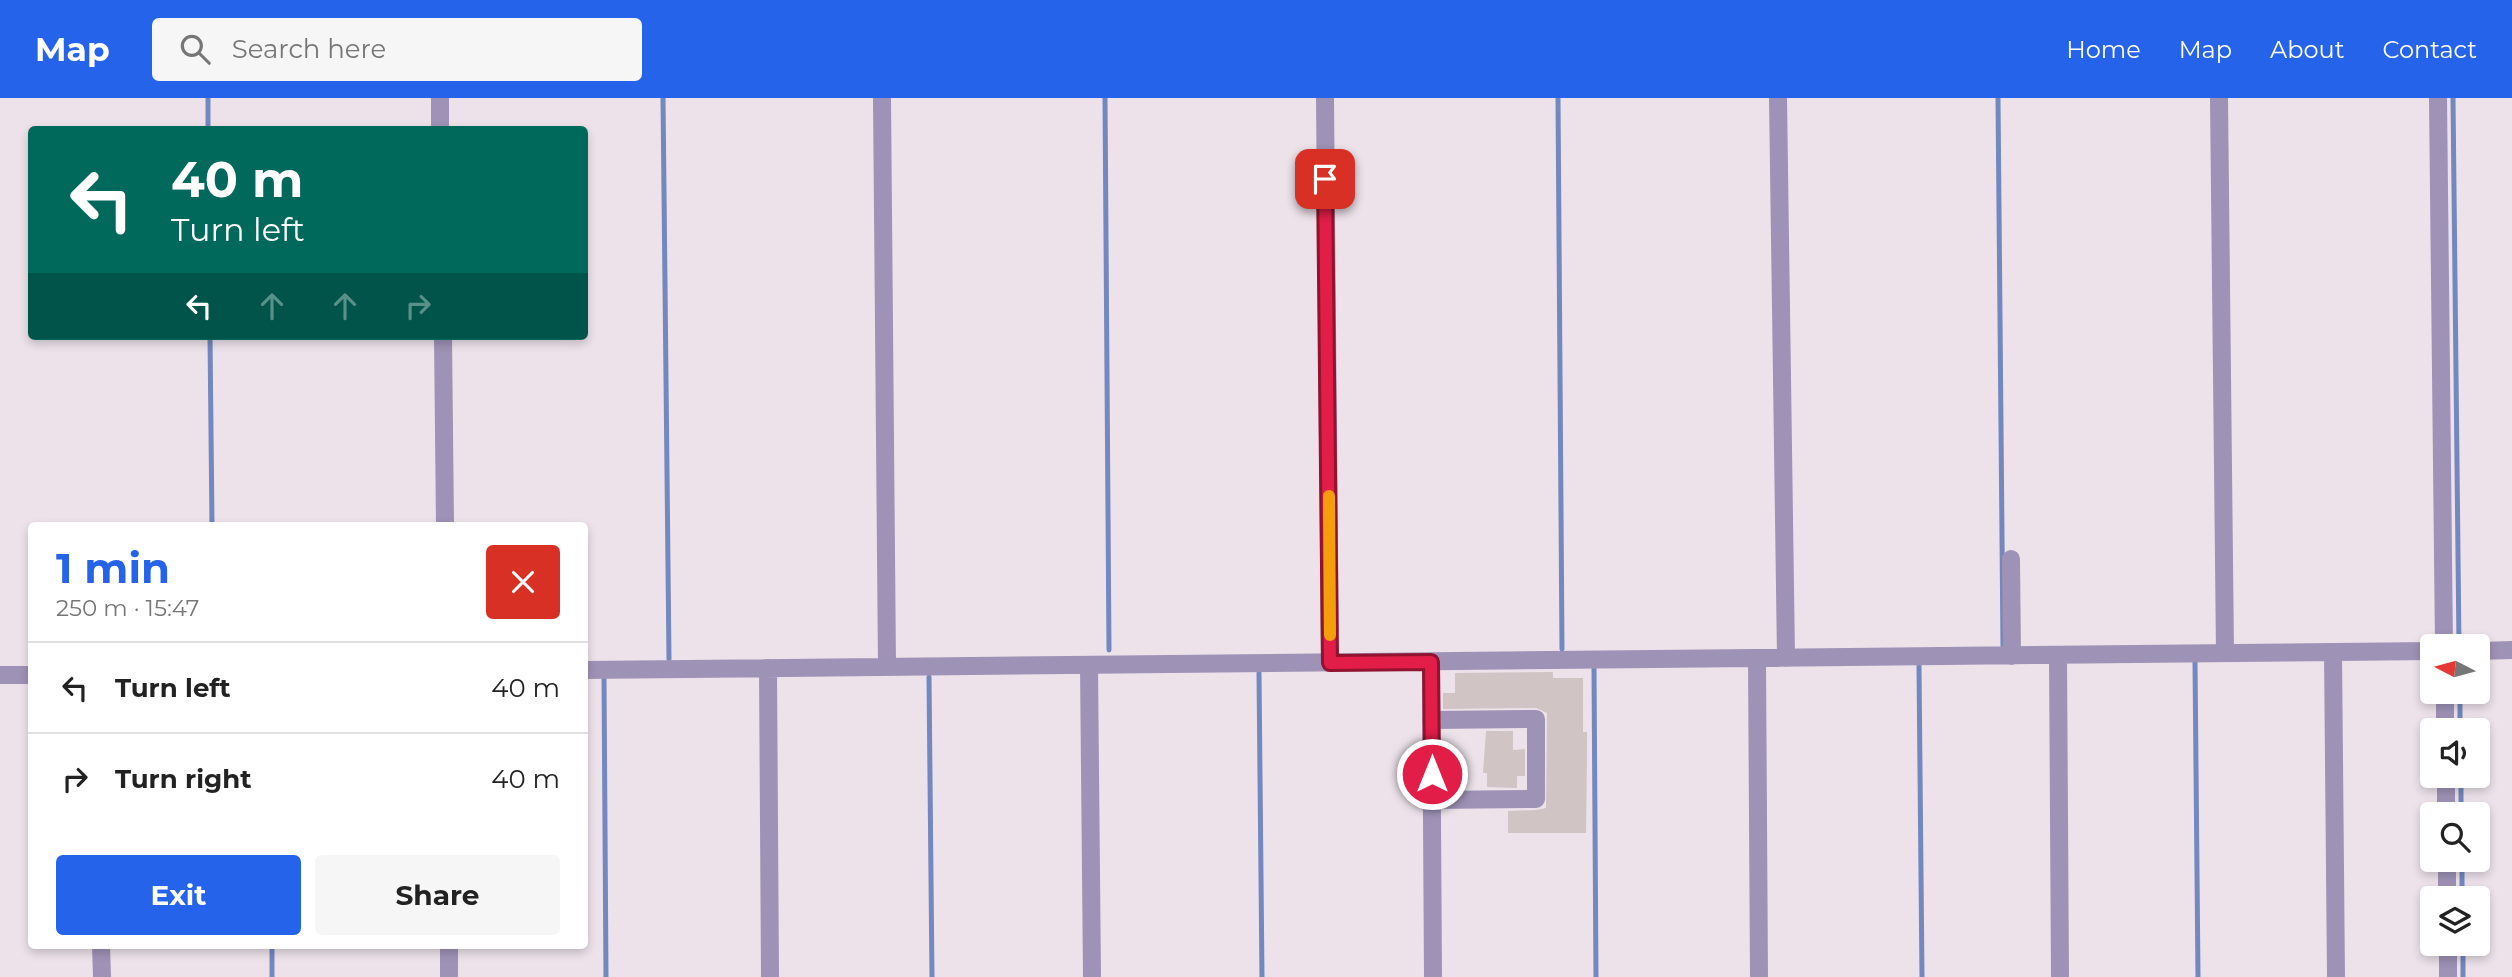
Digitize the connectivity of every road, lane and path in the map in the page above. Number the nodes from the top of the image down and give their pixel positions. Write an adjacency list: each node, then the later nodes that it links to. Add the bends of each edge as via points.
1 (440, 98): 7 (street)
2 (882, 98): 24 (street)
3 (1325, 98): 22 (street)
4 (1778, 98): 20 (street)
5 (2219, 98): 16 (street)
6 (2438, 98): 11 (street)
7 (440, 126)
8 (443, 340): 9 (street)
9 (445, 522)
10 (2011, 559): 18 (street)
11 (2444, 634)
12 (2512, 650): 14 (street)
13 (2420, 651): 15 (street)
14 (2490, 651)
15 (2333, 652): 16 (street); 41 (street)
16 (2225, 653): 17 (street)
17 (2057, 655): 18 (street); 40 (street)
18 (2012, 656): 20 (street)
19 (1756, 658): 20 (street); 21 (street); 39 (street)
20 (1786, 658)
21 (1431, 662): 22 (street); 29 (street)
22 (1330, 663): 23 (street)
23 (1089, 665): 24 (street); 37 (street)
24 (887, 667): 25 (street)
25 (768, 668): 26 (street); 36 (street)
26 (588, 670)
27 (0, 675): 28 (street)
28 (28, 675)
29 (1431, 720): 30 (street); 30 (street, via 1536,719 1536,799)
30 (1432, 800): 38 (street)
31 (102, 949): 34 (street)
32 (449, 949): 35 (street)
33 (2448, 956): 42 (street)
34 (102, 977)
35 (449, 977)
36 (770, 977)
37 (1092, 977)
38 (1433, 977)
39 (1759, 977)
40 (2060, 977)
41 (2336, 977)
42 (2448, 977)

